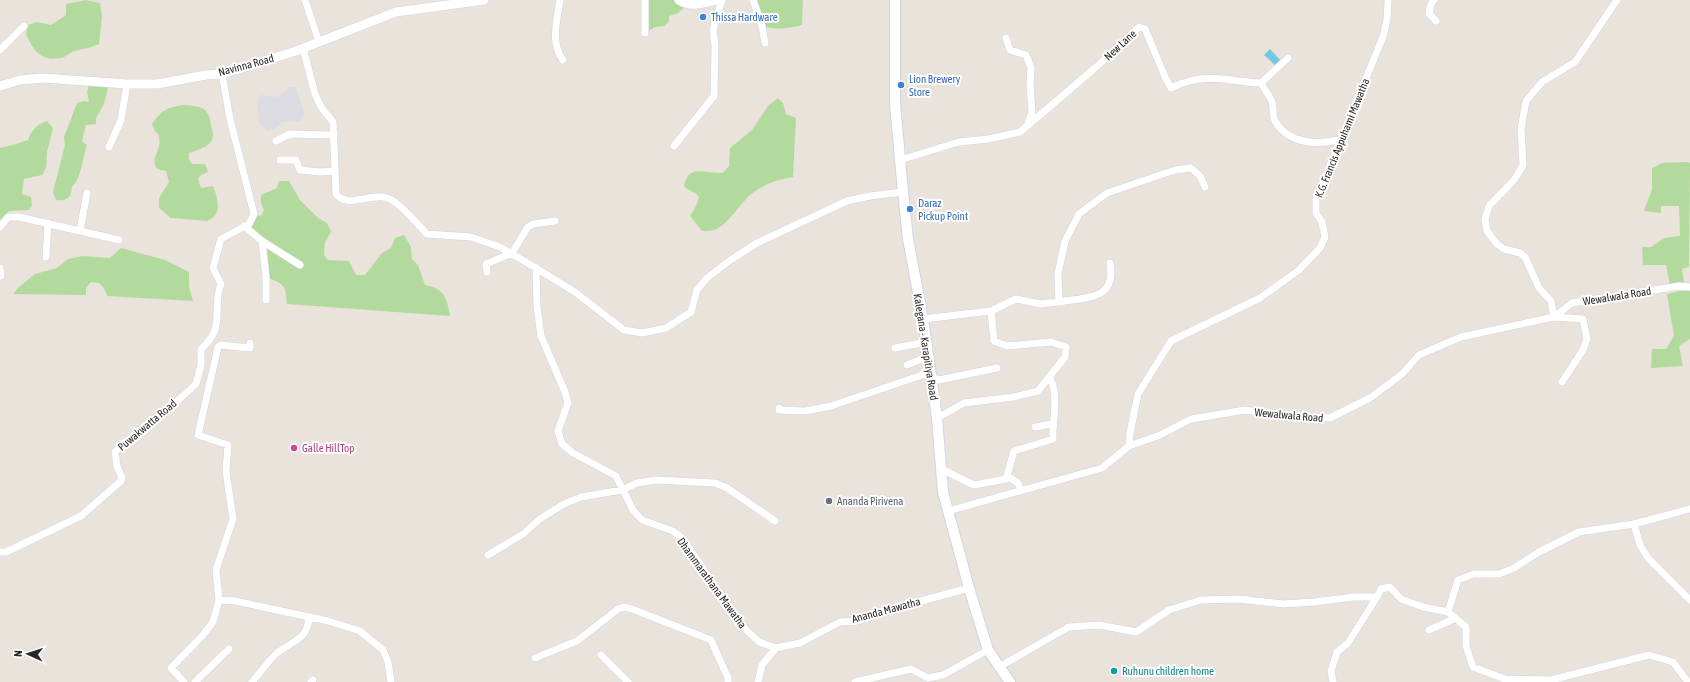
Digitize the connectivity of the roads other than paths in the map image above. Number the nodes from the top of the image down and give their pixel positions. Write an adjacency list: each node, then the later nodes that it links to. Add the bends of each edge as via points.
1 (305, 0): 17 (street)
2 (484, 0): 17 (street, Navinna Road, via 396,12)
3 (560, 0): 22 (street, via 555,31 556,48)
4 (645, 0): 15 (street)
5 (679, 0): 6 (street, via 687,5)
6 (716, 0)
7 (722, 0): 31 (street, via 712,30 716,46 714,96)
8 (753, 0): 18 (street, via 762,26)
9 (895, 0): 34 (main road, Kalegana - Karapitiya Road, via 894,103)
10 (1388, 0): 29 (street, K.G. Francis Appuhami Mawatha, via 1383,37)
11 (1434, 0): 13 (street, via 1429,14)
12 (1617, 0): 58 (street, via 1575,62 1542,82 1526,101 1521,129 1523,165 1514,180 1490,206 1485,219 1487,231 1497,244 1504,249 1520,252 1525,257 1539,288 1551,300)
13 (1436, 20)
14 (24, 26): 20 (street)
15 (645, 33)
16 (1006, 38): 27 (street, via 1010,50 1026,55 1031,68 1032,112)
17 (319, 42): 19 (street, Navinna Road)
18 (764, 43)
19 (303, 48): 23 (street, Navinna Road); 28 (street, via 315,94 333,122)
20 (0, 50)
21 (1288, 58): 24 (street)
22 (563, 60)
23 (222, 74): 25 (street, Navinna Road, via 157,84); 41 (street, Puwakwatta Road, via 230,119 254,214 249,224)
24 (1261, 83): 27 (street, New Lane, via 1209,76 1187,80 1171,88 1145,29 1139,27); 29 (street, via 1272,101 1274,120 1283,133 1301,141 1322,144)
25 (127, 84): 26 (street, Navinna Road, via 43,78 20,80); 32 (street, via 121,120)
26 (0, 86)
27 (1028, 124): 34 (street, New Lane, via 1020,132 959,142)
28 (334, 133): 30 (street, via 290,134); 35 (street)
29 (1339, 140): 75 (street, K.G. Francis Appuhami Mawatha, via 1316,199 1316,212 1322,222 1325,237 1320,248 1299,270 1260,298 1171,341 1138,394)
30 (276, 141)
31 (674, 146)
32 (109, 147)
33 (280, 160): 35 (street, via 296,160 300,170)
34 (900, 160): 37 (main road, Kalegana - Karapitiya Road)
35 (334, 171): 46 (street, via 336,194 339,198 346,201 387,198 427,234 471,237)
36 (1205, 186): 56 (street, via 1200,176 1191,168 1176,170 1107,193 1079,214 1065,241 1058,274)
37 (903, 192): 51 (street, via 848,202 757,243 707,278 697,290 691,312 666,328 642,334 624,330 575,292); 59 (main road, Kalegana - Karapitiya Road, via 908,239)
38 (87, 193): 43 (street)
39 (555, 221): 46 (street, via 528,227)
40 (48, 223): 42 (street, via 8,217); 43 (street); 47 (street)
41 (244, 226): 45 (street); 60 (street, Puwakwatta Road, via 221,239 213,268 221,284 218,291 217,325)
42 (0, 227)
43 (80, 230): 44 (street)
44 (119, 240)
45 (262, 241): 49 (street); 55 (street)
46 (512, 253): 51 (street); 52 (street, via 486,264)
47 (46, 257)
48 (1110, 262): 56 (street, via 1110,286 1102,293)
49 (300, 265)
50 (0, 268): 53 (street)
51 (536, 268): 78 (street, Dhammarathana Mawatha, via 541,336 568,403 558,431 562,444 573,453 611,472 616,476)
52 (487, 272)
53 (1, 276)
54 (1690, 287): 58 (street, Wewalwala Road, via 1679,286 1572,303)
55 (266, 300)
56 (1059, 302): 57 (street, via 1040,304 1016,299)
57 (991, 311): 59 (street); 69 (street, via 994,341 1007,346 1051,342 1066,347 1065,357)
58 (1554, 317): 70 (street, via 1583,320 1587,339 1583,350); 75 (street, Wewalwala Road, via 1461,337 1419,355 1402,374 1370,398 1330,418 1292,417 1245,410 1191,419)
59 (923, 319): 61 (main road, Kalegana - Karapitiya Road)
60 (210, 342): 63 (street); 84 (street, Puwakwatta Road, via 201,349 201,365 196,384 115,452 121,481 81,516 6,552)
61 (927, 342): 64 (street); 65 (main road, Kalegana - Karapitiya Road)
62 (250, 343): 63 (street, via 250,348 221,345)
63 (218, 347): 88 (street, via 198,434 228,445 226,471 232,518 216,570)
64 (894, 348)
65 (929, 356): 66 (street); 68 (main road, Kalegana - Karapitiya Road)
66 (907, 365)
67 (997, 368): 68 (street, via 939,380)
68 (931, 375): 71 (street, via 831,406 805,410); 72 (main road, Kalegana - Karapitiya Road)
69 (1049, 377): 72 (street, via 1038,392 964,403); 73 (street, via 1055,399)
70 (1562, 382)
71 (779, 408)
72 (937, 418): 76 (main road, Kalegana - Karapitiya Road)
73 (1052, 424): 74 (street); 77 (street, via 1053,439 1014,451)
74 (1035, 427)
75 (1129, 446): 79 (street, Wewalwala Road, via 1102,468)
76 (942, 469): 77 (street, via 974,485 1006,480); 81 (main road, Kalegana - Karapitiya Road, via 943,492)
77 (1007, 476): 79 (street, via 1018,483)
78 (622, 490): 82 (street, via 637,483 656,480 715,483 727,488); 85 (street, via 581,497 564,504 541,518 524,534); 94 (street, Dhammarathana Mawatha, via 642,520 673,531 684,539 742,626 759,642)
79 (1021, 491): 81 (street, Wewalwala Road)
80 (1690, 508): 83 (street)
81 (948, 511): 86 (main road, Kalegana - Karapitiya Road)
82 (775, 521)
83 (1634, 524): 89 (street, via 1640,545 1648,558); 90 (street, via 1579,532 1499,574 1465,576 1458,580)
84 (0, 552)
85 (488, 555)
86 (969, 588): 94 (street, Ananda Mawatha, via 858,621 840,622 800,643); 96 (main road, Kalegana - Karapitiya Road)
87 (1376, 597): 90 (street, via 1381,589 1390,587 1401,599); 99 (street, via 1284,604 1238,599 1201,600 1169,610 1136,632 1099,625 1069,627); 109 (street, via 1348,643 1337,652 1331,671)
88 (219, 600): 91 (street, via 235,601); 100 (street, via 213,622 171,668)
89 (1690, 600)
90 (1448, 612): 92 (street)
91 (309, 618): 102 (street, via 308,629 303,636 276,654); 103 (street, via 360,631 383,650)
92 (1454, 619): 93 (street); 110 (street, via 1466,627 1466,646 1473,667 1505,679 1551,680 1649,655 1673,662)
93 (1429, 630)
94 (776, 648): 106 (street, via 762,665)
95 (229, 649): 101 (street)
96 (988, 650): 99 (main road, Kalegana - Karapitiya Road); 107 (street, via 943,675 928,678 911,669)
97 (601, 655): 104 (street)
98 (535, 658): 105 (street, via 577,641 618,609 624,608 710,640)
99 (999, 668): 108 (main road, Kalegana - Karapitiya Road)
100 (184, 682)
101 (195, 682)
102 (252, 682)
103 (391, 682)
104 (628, 682)
105 (728, 682)
106 (758, 682)
107 (855, 682)
108 (1010, 682)
109 (1333, 682)
110 (1688, 682)

